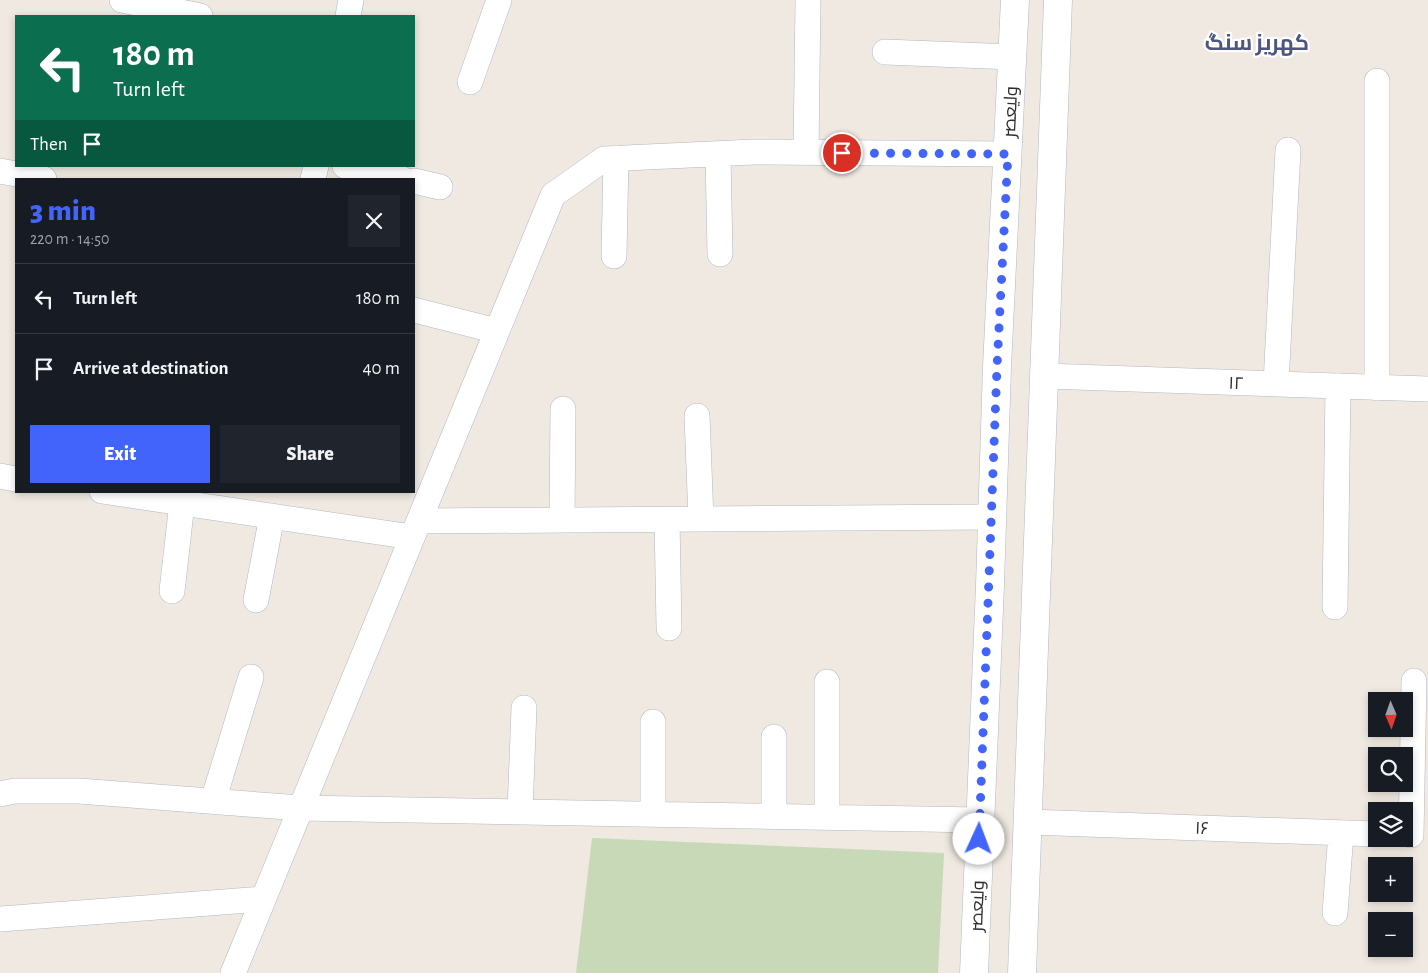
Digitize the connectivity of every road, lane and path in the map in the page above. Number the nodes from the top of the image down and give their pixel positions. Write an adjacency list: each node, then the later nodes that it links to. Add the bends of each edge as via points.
1 (122, 0): 7 (street)
2 (351, 0): 8 (street)
3 (499, 0): 12 (street)
4 (808, 0): 14 (street)
5 (1015, 0): 10 (main road, ولیعصر)
6 (1058, 0): 28 (main road)
7 (195, 15)
8 (348, 15)
9 (884, 52): 10 (street)
10 (1013, 57): 16 (main road, ولیعصر)
11 (1377, 81): 31 (street)
12 (470, 82)
13 (1288, 150): 29 (street)
14 (806, 152): 15 (street); 16 (street)
15 (718, 154): 17 (street); 24 (street)
16 (1008, 154): 40 (main road, ولیعصر)
17 (616, 158): 25 (street); 27 (street, via 604,159 553,195)
18 (350, 167): 21 (street)
19 (0, 171): 20 (street)
20 (38, 178)
21 (398, 178)
22 (415, 181): 23 (street)
23 (440, 187)
24 (720, 254)
25 (614, 256)
26 (415, 310): 27 (street)
27 (497, 330): 44 (street)
28 (1044, 376): 29 (street, ۱۲); 63 (main road)
29 (1276, 384): 30 (street, ۱۲)
30 (1338, 386): 31 (street, ۱۲); 47 (street)
31 (1377, 388): 32 (street, ۱۲)
32 (1428, 389)
33 (563, 409): 43 (street)
34 (697, 416): 42 (street)
35 (0, 476): 36 (street)
36 (15, 478)
37 (124, 493): 38 (street)
38 (188, 499): 39 (street); 45 (street)
39 (272, 516): 44 (street); 46 (street)
40 (992, 517): 42 (street); 62 (main road, ولیعصر)
41 (667, 519): 42 (street); 43 (street); 48 (street)
42 (701, 519)
43 (562, 520): 44 (street)
44 (415, 529): 57 (street)
45 (172, 591)
46 (256, 600)
47 (1335, 607)
48 (669, 628)
49 (252, 677): 56 (street)
50 (1414, 681): 66 (street)
51 (827, 682): 61 (street)
52 (524, 708): 58 (street)
53 (653, 722): 59 (street)
54 (774, 737): 60 (street)
55 (0, 794): 56 (street, via 79,791)
56 (213, 801): 57 (street)
57 (300, 808): 58 (street); 67 (street)
58 (520, 810): 59 (street)
59 (653, 813): 60 (street)
60 (774, 816): 61 (street)
61 (828, 817): 62 (street)
62 (980, 820): 71 (main road, ولیعصر)
63 (1028, 822): 64 (street, ۱۶); 72 (main road)
64 (1341, 833): 65 (street, ۱۶); 68 (street)
65 (1368, 834)
66 (1414, 836)
67 (263, 898): 69 (street); 70 (street)
68 (1335, 913)
69 (0, 919)
70 (233, 973)
71 (974, 973)
72 (1022, 973)

